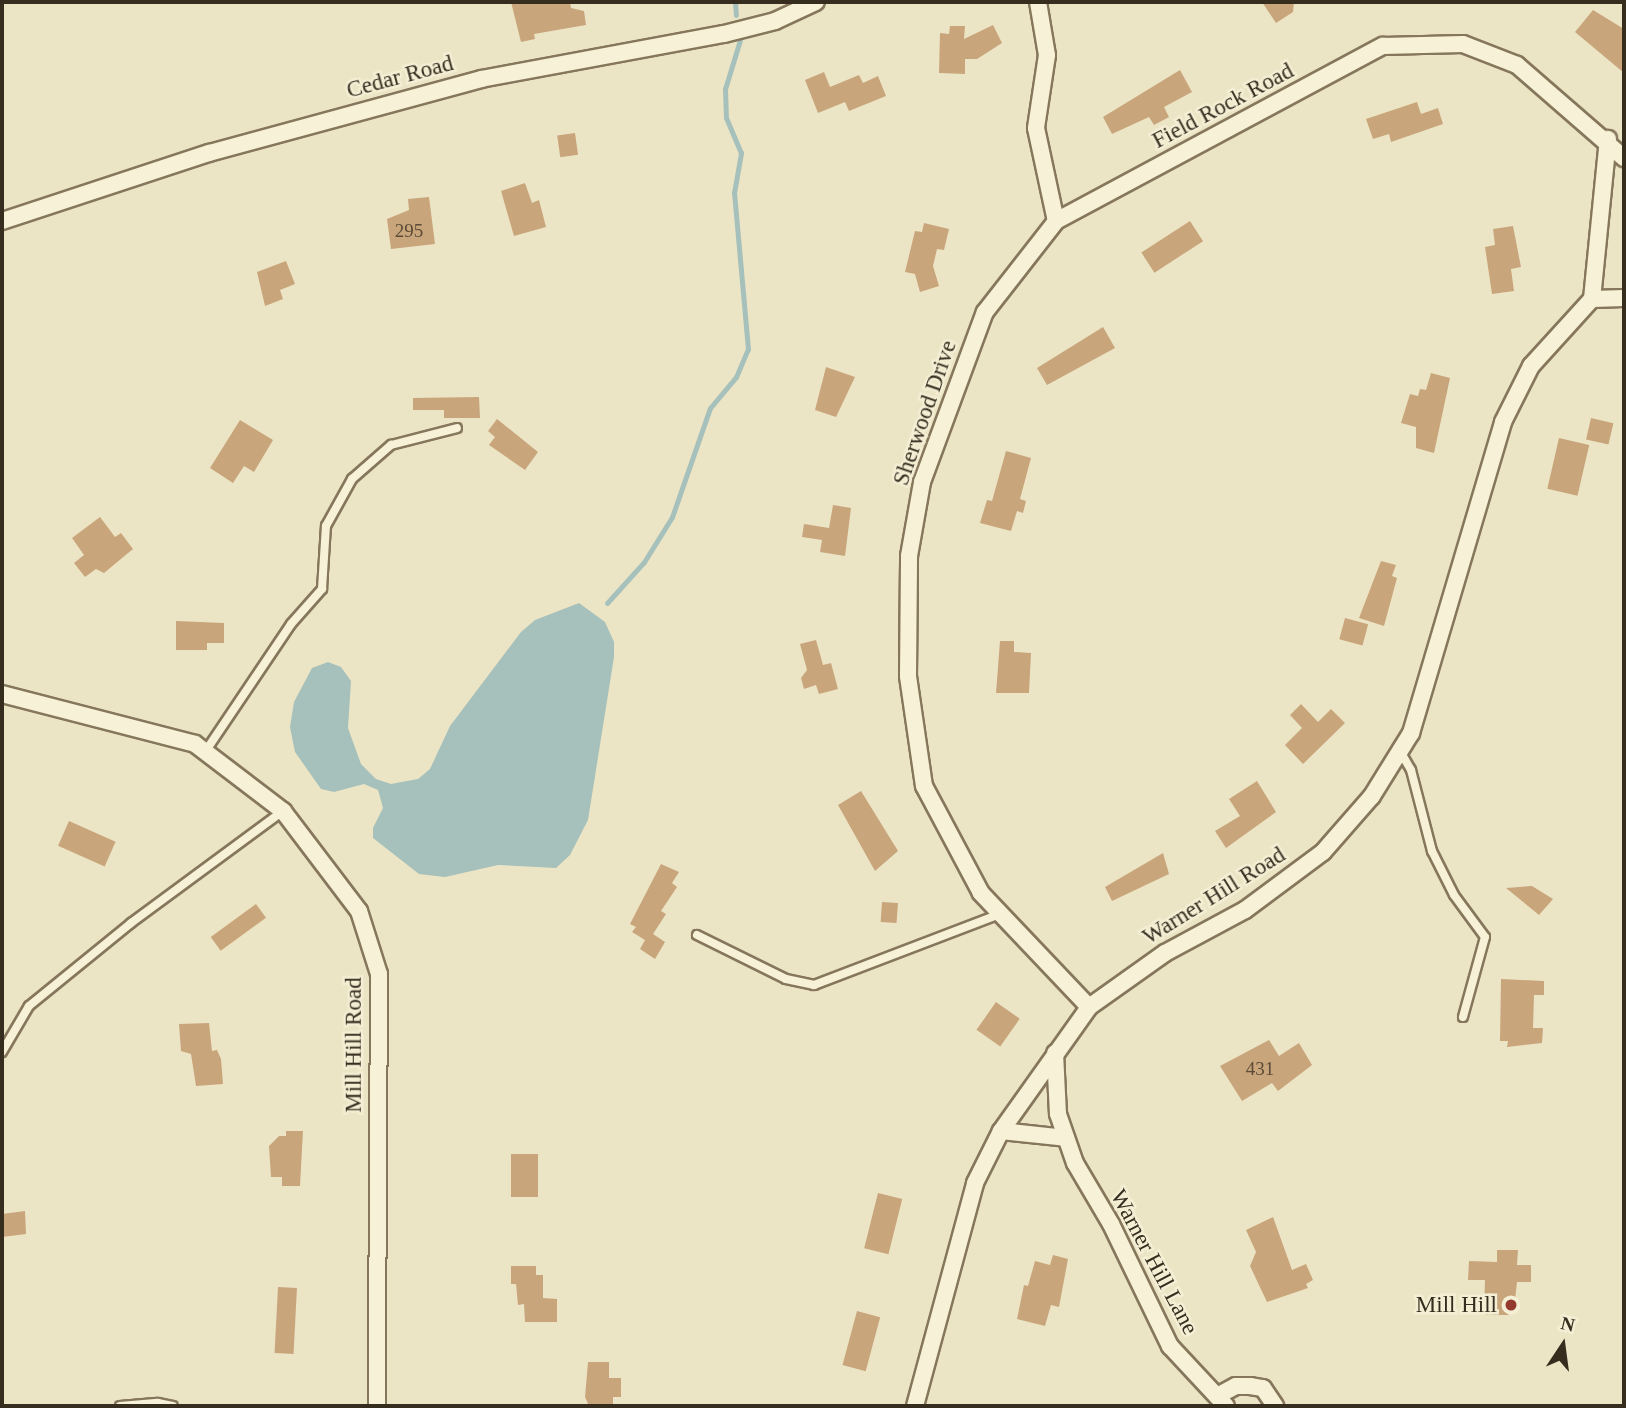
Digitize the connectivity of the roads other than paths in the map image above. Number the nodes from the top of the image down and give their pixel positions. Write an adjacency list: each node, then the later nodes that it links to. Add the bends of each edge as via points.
1 (816, 2): 6 (street, Cedar Road, via 775,21 724,34 481,79 209,153)
2 (1038, 2): 5 (street, via 1047,55 1036,128)
3 (1608, 139): 4 (street, Field Rock Road); 5 (street, Field Rock Road, via 1517,65 1463,44 1383,46); 8 (street)
4 (1624, 158)
5 (1056, 220): 14 (street, Sherwood Drive, via 985,312 922,482 909,556 908,676 924,786 981,893)
6 (2, 221)
7 (1624, 298): 8 (street)
8 (1592, 299): 11 (street, Warner Hill Road, via 1531,366 1503,422 1448,616 1411,733)
9 (457, 428): 12 (lane, via 391,445 352,479 326,526 322,589 291,624)
10 (2, 694): 12 (street, Mill Hill Road, via 195,744)
11 (1400, 751): 16 (street, Warner Hill Road, via 1372,796 1324,852 1245,910 1165,953); 17 (lane, via 1410,770 1432,851 1454,895 1485,937)
12 (205, 752): 13 (street, Mill Hill Road)
13 (283, 811): 18 (lane, via 36,999); 25 (street, Mill Hill Road, via 359,911 379,974)
14 (1000, 914): 15 (lane, via 814,985 786,979); 16 (street, Sherwood Drive)
15 (698, 935)
16 (1089, 1007): 19 (street, Warner Hill Road)
17 (1462, 1017)
18 (2, 1052)
19 (1055, 1053): 20 (street, Warner Hill Road); 21 (street, Warner Hill Lane, via 1058,1114)
20 (1001, 1131): 21 (street); 26 (street, Warner Hill Road, via 975,1183)
21 (1066, 1138): 22 (street, Warner Hill Lane, via 1170,1346)
22 (1222, 1401): 27 (street, Warner Hill Lane, via 1236,1386 1250,1386 1263,1388)
23 (120, 1406): 24 (lane)
24 (173, 1406)
25 (377, 1406)
26 (915, 1406)
27 (1275, 1406)

